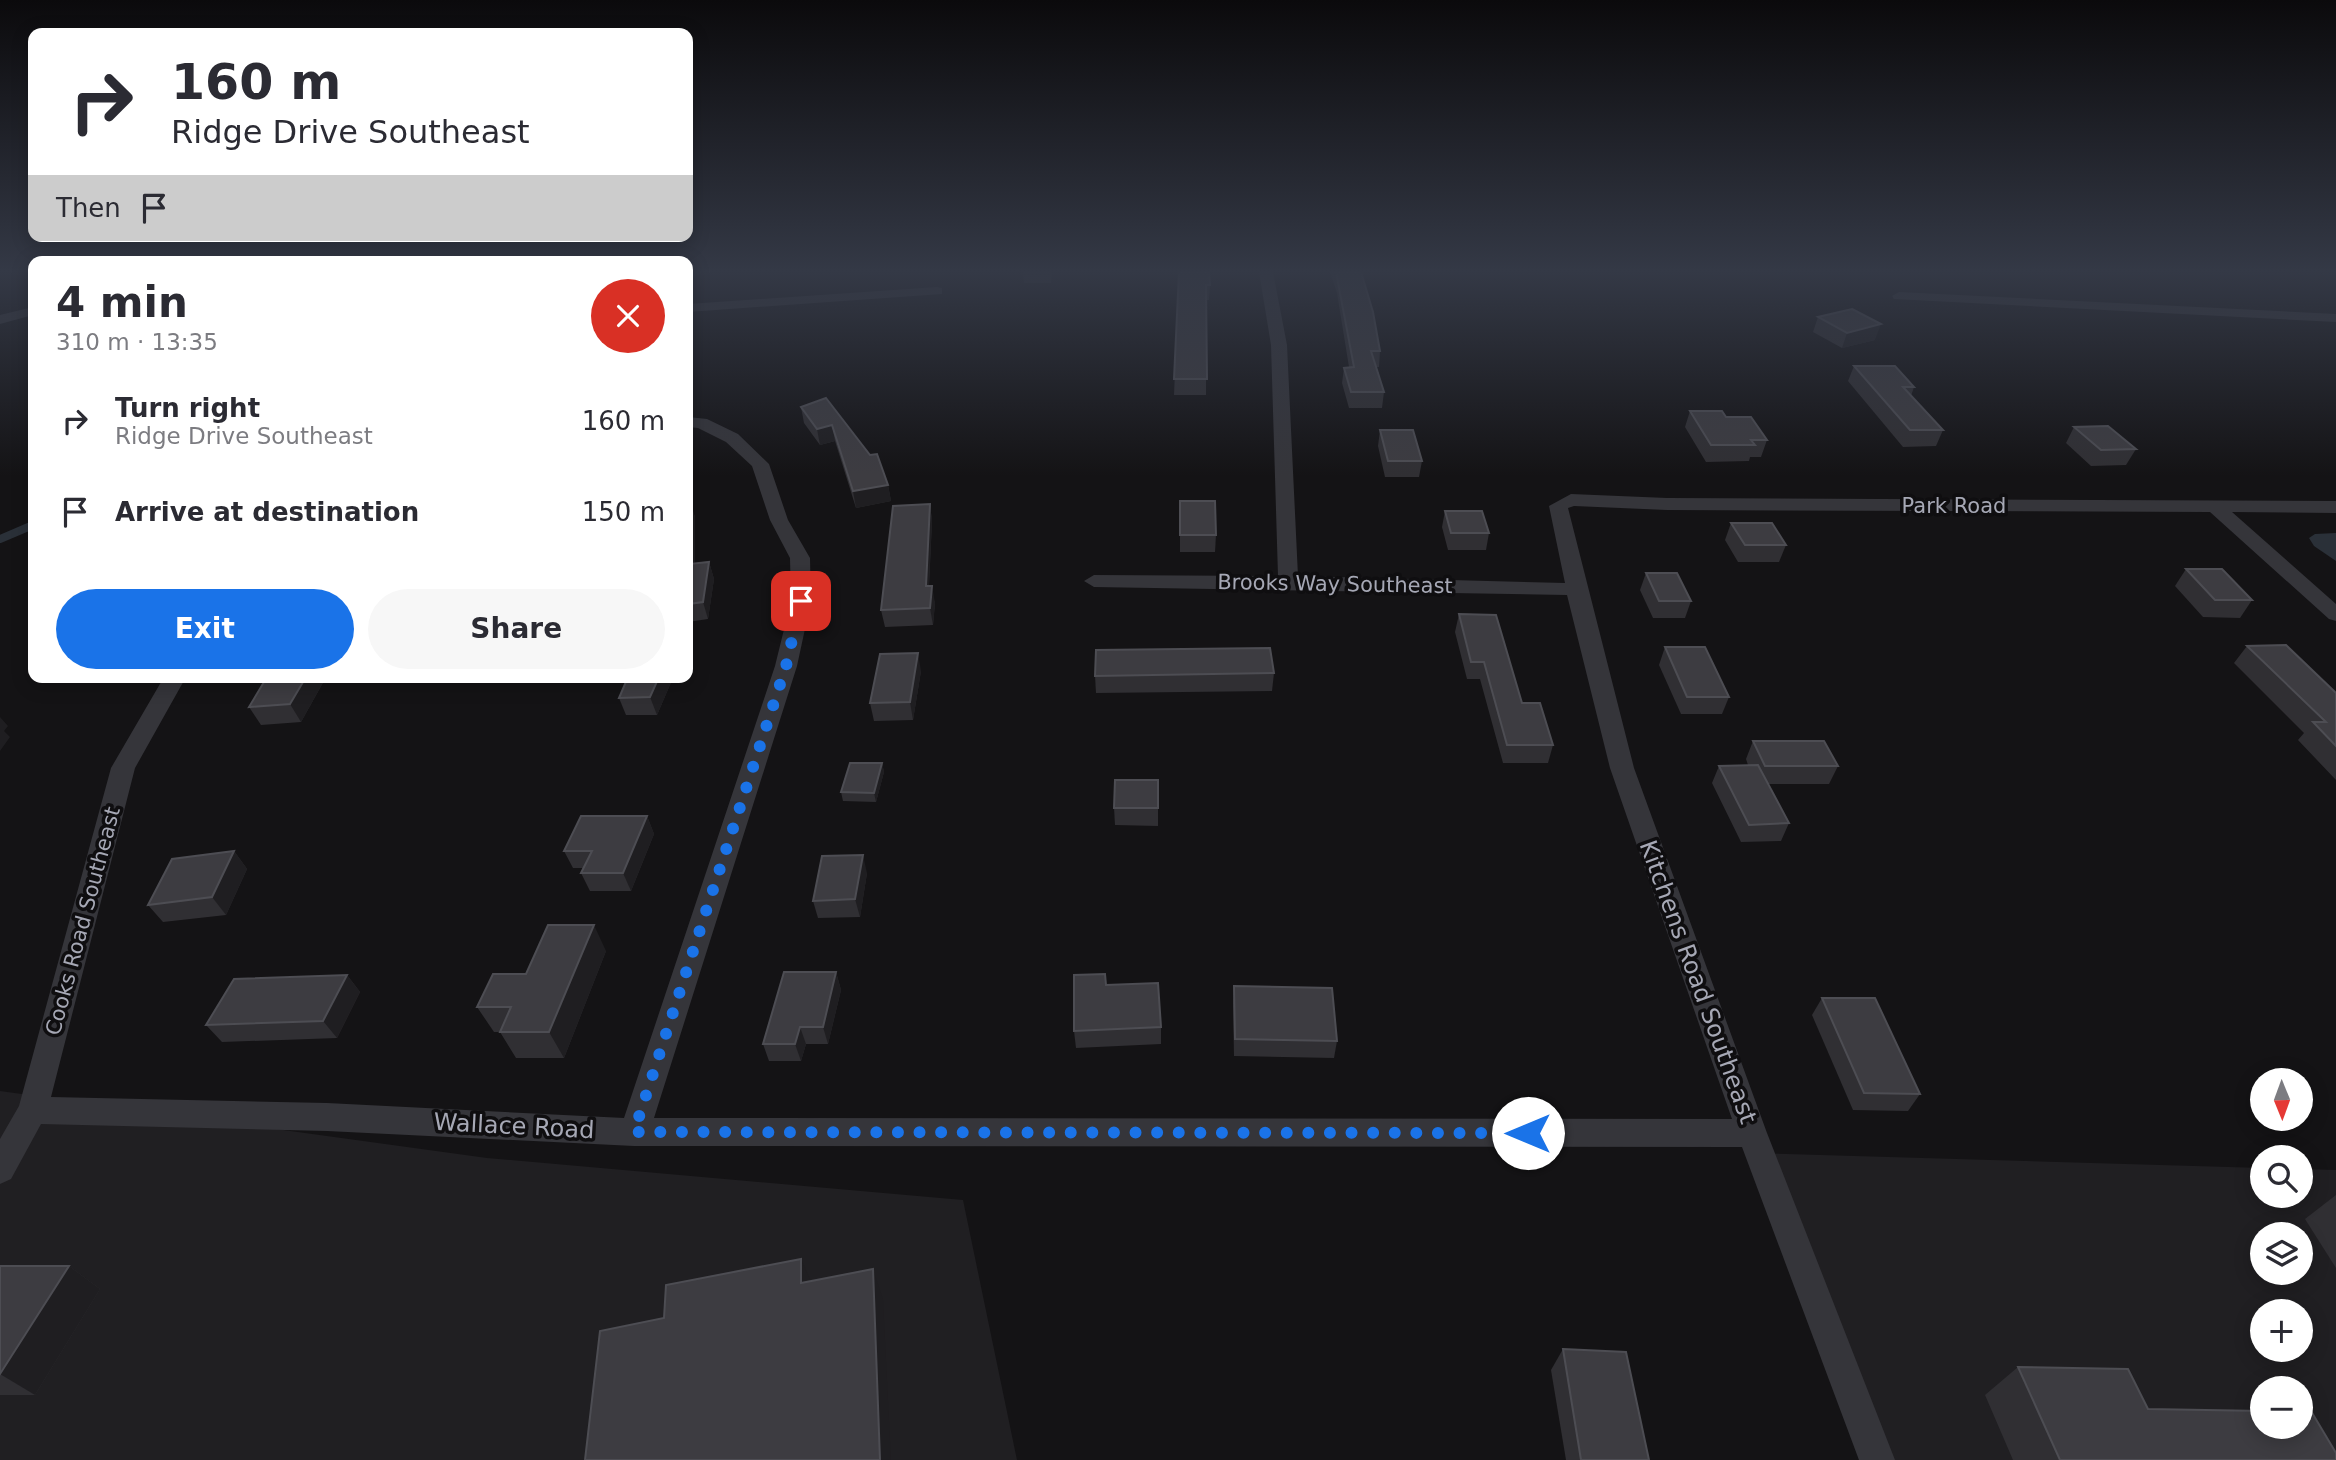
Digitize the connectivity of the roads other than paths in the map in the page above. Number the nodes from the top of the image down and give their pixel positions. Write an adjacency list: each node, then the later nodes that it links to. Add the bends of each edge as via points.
1 (1278, 340): 7 (street)
2 (694, 423): 12 (street, via 732,438 760,464 779,520 800,558 801,601 786,666)
3 (1571, 500): 4 (street, Park Road); 8 (street, Kitchens Road Southeast, via 1558,506)
4 (2215, 507): 5 (street, Park Road); 9 (street)
5 (2336, 508)
6 (1094, 581): 7 (street, Brooks Way Southeast)
7 (1287, 582): 8 (street, Brooks Way Southeast)
8 (1576, 589): 13 (street, Kitchens Road Southeast, via 1622,768)
9 (2336, 615)
10 (172, 683): 11 (street, Cooks Road Southeast, via 123,768)
11 (33, 1110): 12 (street, Wallace Road, via 327,1117); 14 (street, Cooks Road Southeast)
12 (634, 1132): 13 (street, Wallace Road)
13 (1752, 1133): 15 (street, Kitchens Road Southeast)
14 (0, 1169)
15 (1877, 1460)

